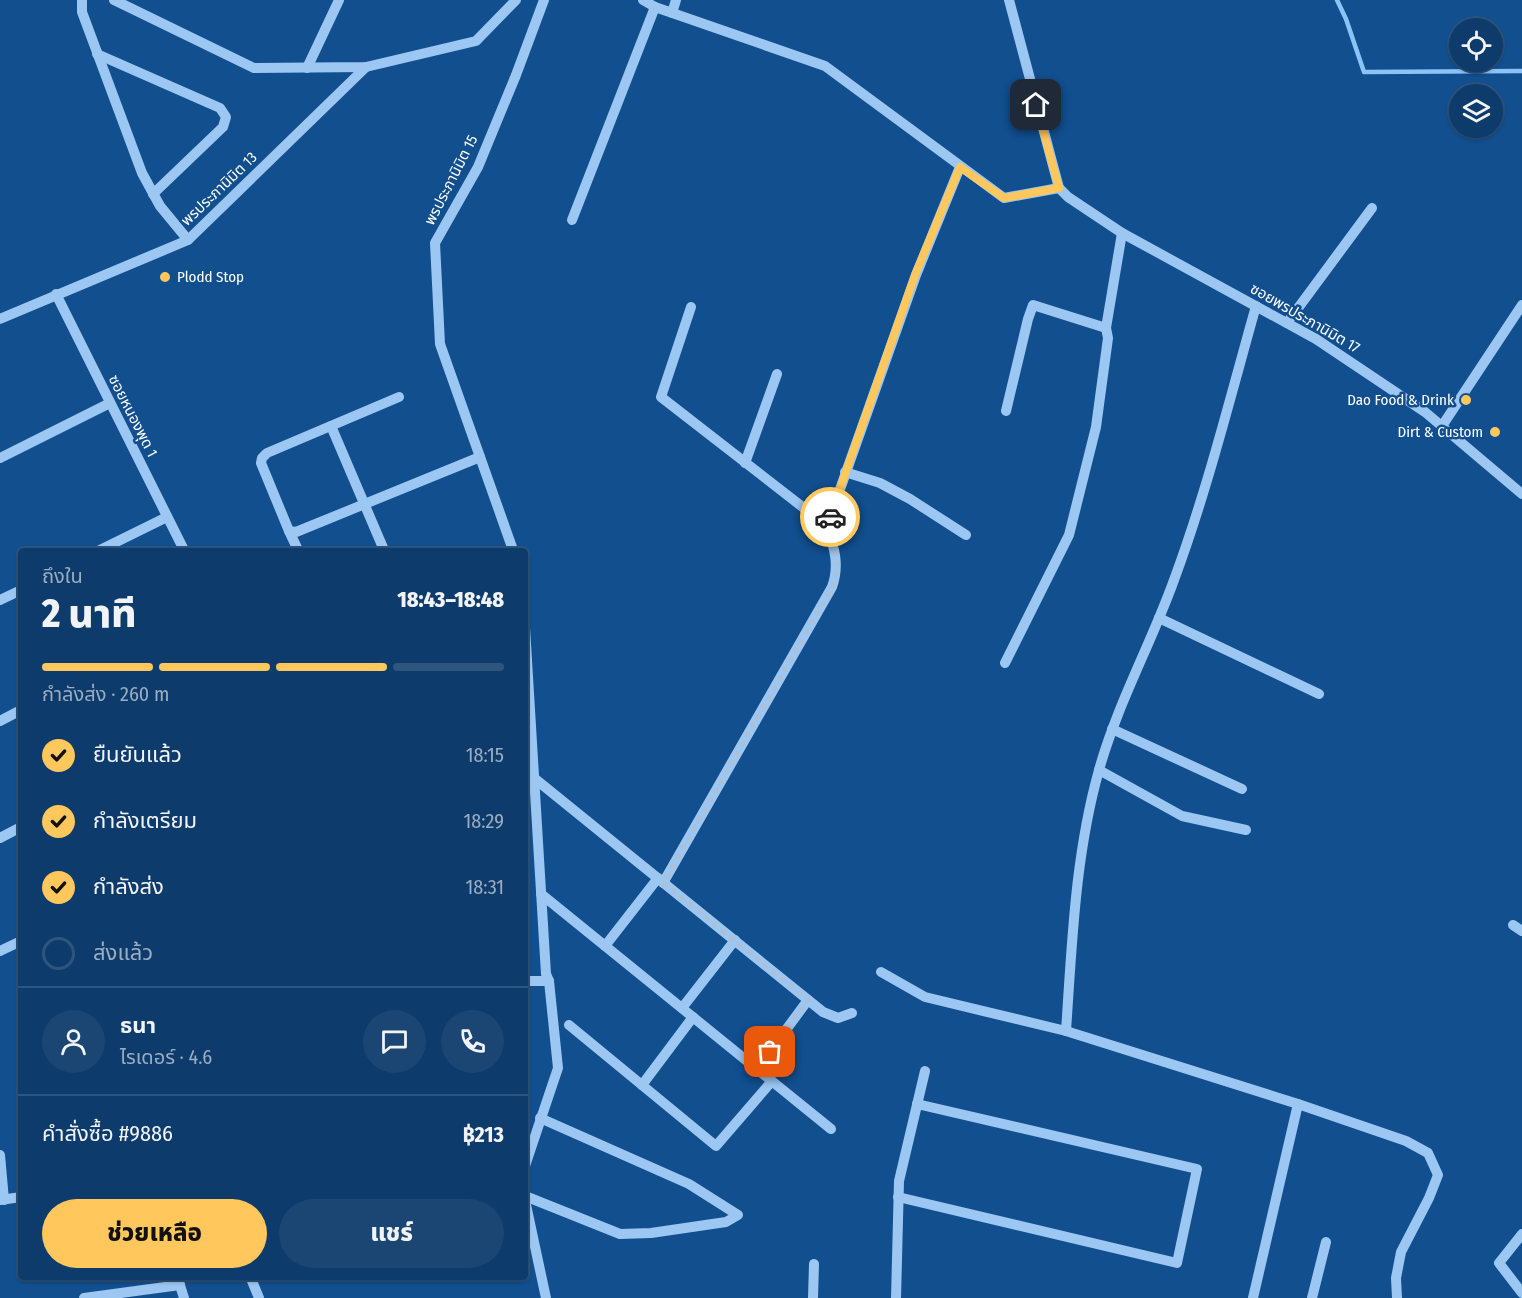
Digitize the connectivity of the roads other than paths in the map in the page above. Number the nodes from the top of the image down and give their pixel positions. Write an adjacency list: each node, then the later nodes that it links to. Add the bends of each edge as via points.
1 (82, 0): 11 (street, via 82,12)
2 (114, 0): 13 (street, via 254,68)
3 (339, 0): 13 (street)
4 (516, 0): 12 (street, via 476,41)
5 (544, 0): 34 (street, พรประภานิมิต 15, via 478,167 435,243 440,344)
6 (643, 0): 9 (street)
7 (676, 0): 10 (street)
8 (1009, 0): 15 (street)
9 (655, 7): 10 (street); 18 (street)
10 (672, 13): 14 (street, via 825,66)
11 (97, 54): 16 (street); 16 (street, via 220,108 226,117 222,127)
12 (366, 67): 13 (street); 20 (street, พรประภานิมิต 13)
13 (308, 68)
14 (960, 167): 15 (street, via 1004,198); 37 (street, via 915,275)
15 (1059, 188): 19 (street, ซอยพรประภานิมิต 17)
16 (153, 194): 20 (street)
17 (1372, 208): 26 (street)
18 (572, 220)
19 (1122, 233): 23 (street, ซอยพรประภานิมิต 17); 27 (street)
20 (188, 240): 21 (street, พรประภานิมิต 13)
21 (56, 294): 25 (street, พรประภานิมิต 13); 30 (street, ซอยหนองพุด 1)
22 (1522, 305): 33 (street)
23 (1256, 306): 26 (street, ซอยพรประภานิมิต 17); 51 (street, via 1194,526)
24 (691, 307): 36 (street, via 662,397)
25 (0, 320)
26 (1287, 323): 33 (street, ซอยพรประภานิมิต 17)
27 (1106, 328): 31 (street, via 1033,305); 52 (street, via 1096,427 1069,535)
28 (777, 374): 36 (street)
29 (399, 398): 32 (street)
30 (110, 403): 35 (street); 40 (street, ซอยหนองพุด 1)
31 (1006, 411)
32 (331, 426): 39 (street); 42 (street, via 267,453 260,460)
33 (1442, 426): 38 (street, ซอยพรประภานิมิต 17)
34 (480, 457): 39 (street); 48 (street, พรประภานิมิต 15)
35 (0, 458)
36 (745, 463): 41 (street)
37 (845, 472): 41 (street); 43 (street, via 910,499)
38 (1522, 494)
39 (364, 504): 42 (street, via 296,532); 47 (street)
40 (167, 517): 44 (street); 45 (street, ซอยหนองพุด 1)
41 (827, 526): 64 (street, via 837,558 832,587)
42 (289, 531): 46 (street)
43 (966, 535)
44 (104, 548)
45 (183, 548)
46 (297, 548)
47 (383, 548)
48 (512, 548)
49 (18, 591): 50 (street)
50 (0, 600)
51 (1159, 618): 54 (street); 57 (street)
52 (1005, 663)
53 (528, 677): 59 (street)
54 (1319, 694)
55 (18, 712): 56 (street)
56 (0, 721)
57 (1112, 729): 58 (street); 60 (street)
58 (1099, 770): 62 (street, via 1182,816); 78 (street, via 1073,915)
59 (534, 778): 64 (street); 65 (street)
60 (1242, 789)
61 (18, 829): 63 (street)
62 (1246, 830)
63 (0, 838)
64 (660, 880): 66 (street); 68 (street)
65 (541, 894): 68 (street); 72 (street)
66 (735, 940): 73 (street); 74 (street)
67 (18, 942): 69 (street)
68 (605, 946): 74 (street)
69 (0, 951)
70 (881, 972): 78 (street, via 925,997)
71 (528, 981): 72 (street)
72 (549, 981): 85 (street, via 558,1068)
73 (808, 1000): 75 (street, via 835,1017); 79 (street)
74 (682, 1008): 76 (street)
75 (852, 1013)
76 (693, 1017): 79 (street); 82 (street)
77 (569, 1025): 82 (street)
78 (1066, 1031): 84 (street)
79 (757, 1069): 81 (street)
80 (925, 1071): 83 (street)
81 (772, 1081): 82 (street, via 716,1146); 86 (street)
82 (642, 1085)
83 (917, 1104): 90 (street); 90 (street, via 1197,1169 1177,1263)
84 (1298, 1104): 106 (street); 108 (street, via 1406,1141 1428,1153 1434,1163 1438,1175 1401,1252)
85 (540, 1118): 87 (street); 91 (street, via 689,1184 738,1215 726,1222 620,1234)
86 (831, 1129)
87 (528, 1153)
88 (0, 1155): 92 (street)
89 (18, 1197): 92 (street)
90 (898, 1197): 105 (street)
91 (528, 1199)
92 (2, 1200)
93 (528, 1212): 103 (street)
94 (1522, 1234): 99 (street, via 1499,1263)
95 (1326, 1242): 107 (street)
96 (814, 1264): 104 (street)
97 (178, 1280): 100 (street); 101 (street)
98 (252, 1280): 102 (street)
99 (1522, 1293)
100 (84, 1298)
101 (184, 1298)
102 (259, 1298)
103 (546, 1298)
104 (813, 1298)
105 (896, 1298)
106 (1253, 1298)
107 (1312, 1298)
108 (1397, 1298)

